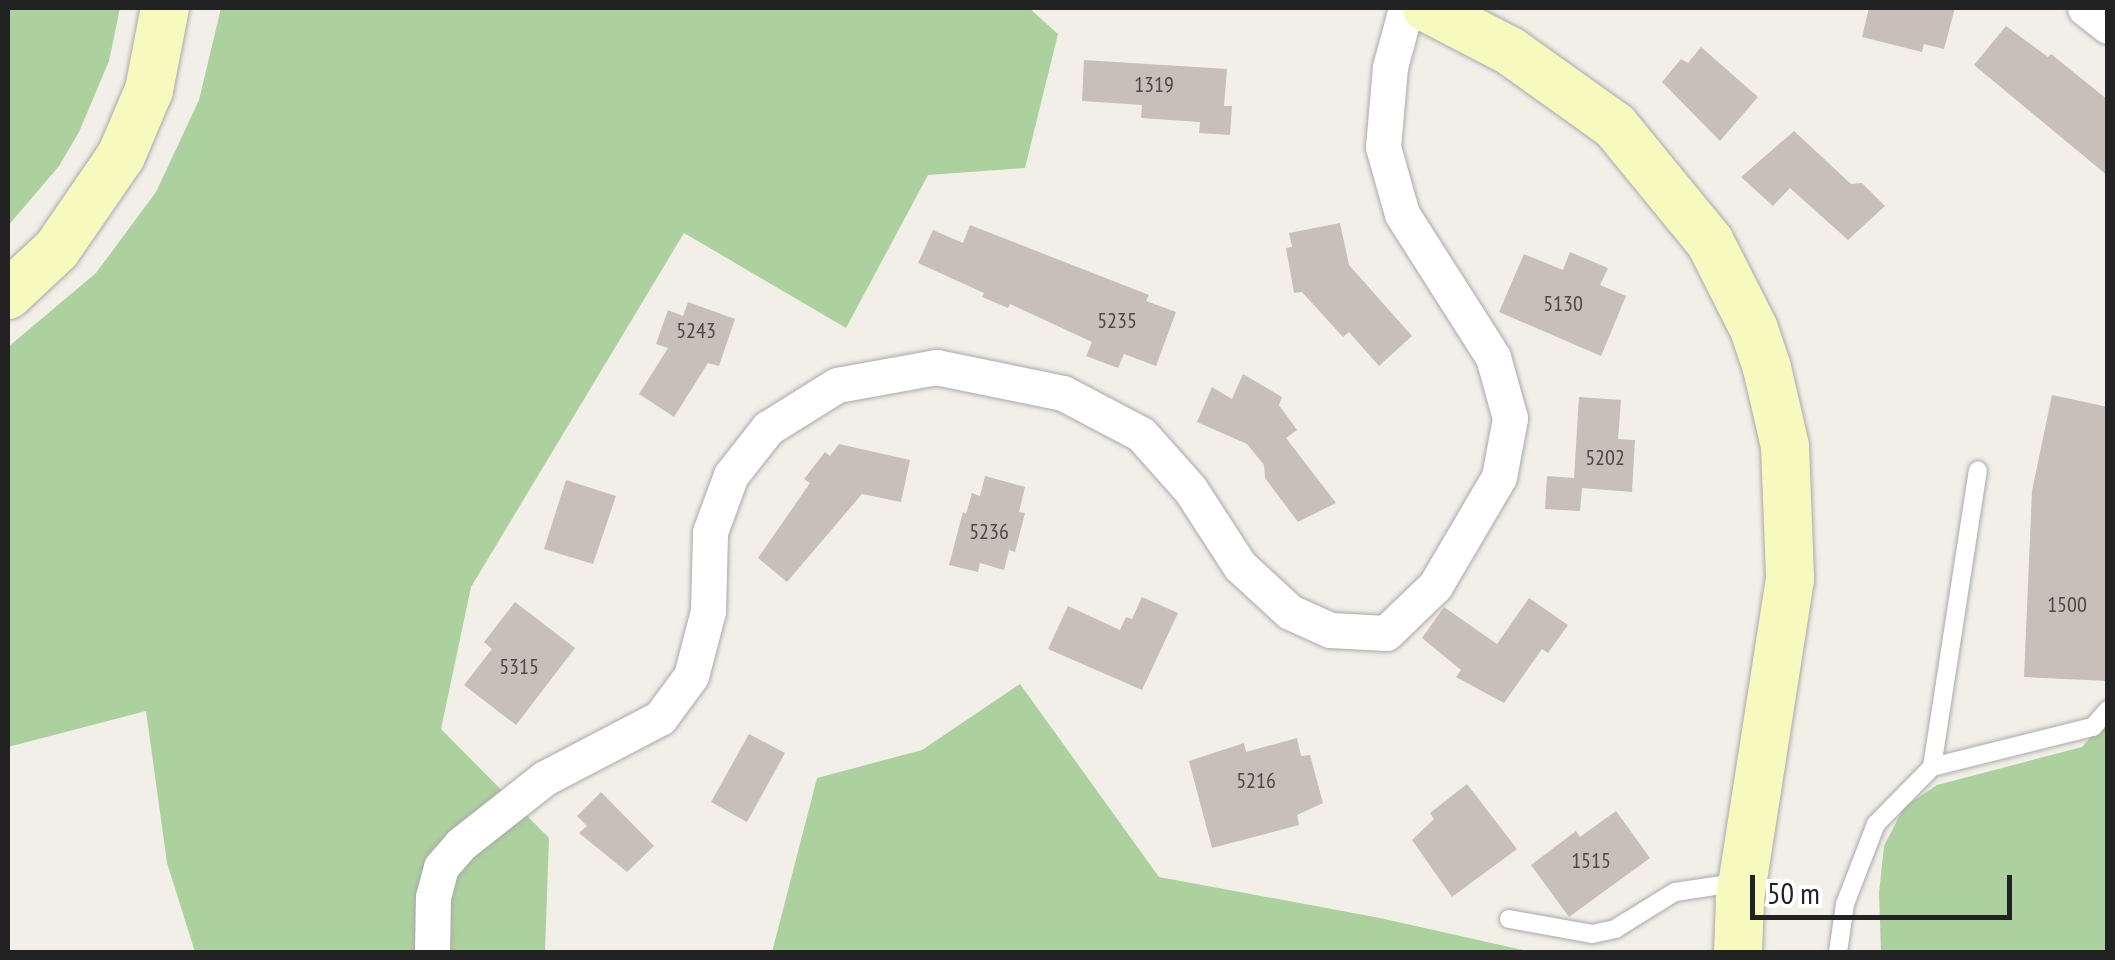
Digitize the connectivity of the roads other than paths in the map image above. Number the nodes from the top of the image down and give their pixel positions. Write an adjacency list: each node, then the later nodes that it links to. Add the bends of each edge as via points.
1 (165, 8): 6 (main road, via 150,90 121,156 58,249)
2 (1406, 8): 12 (street, via 1390,67 1383,147 1402,214 1493,357 1510,418 1499,477 1435,586 1386,632 1330,630 1290,612 1240,566 1190,489 1141,434 1063,394 936,367 837,385 768,428 730,475 710,532 708,610 691,676 660,718 545,778 461,844 441,867)
3 (1427, 8): 10 (main road, via 1510,50 1615,126 1691,214 1754,329 1785,446 1791,550 1786,628)
4 (2085, 8): 5 (street)
5 (2108, 26)
6 (8, 295)
7 (1978, 471): 9 (lane)
8 (2108, 710): 9 (lane, via 2093,726)
9 (1932, 767): 14 (lane, via 1876,824 1845,904)
10 (1743, 882): 11 (lane, via 1675,892 1615,929 1592,934); 13 (main road)
11 (1509, 919)
12 (432, 952)
13 (1738, 952)
14 (1838, 952)

